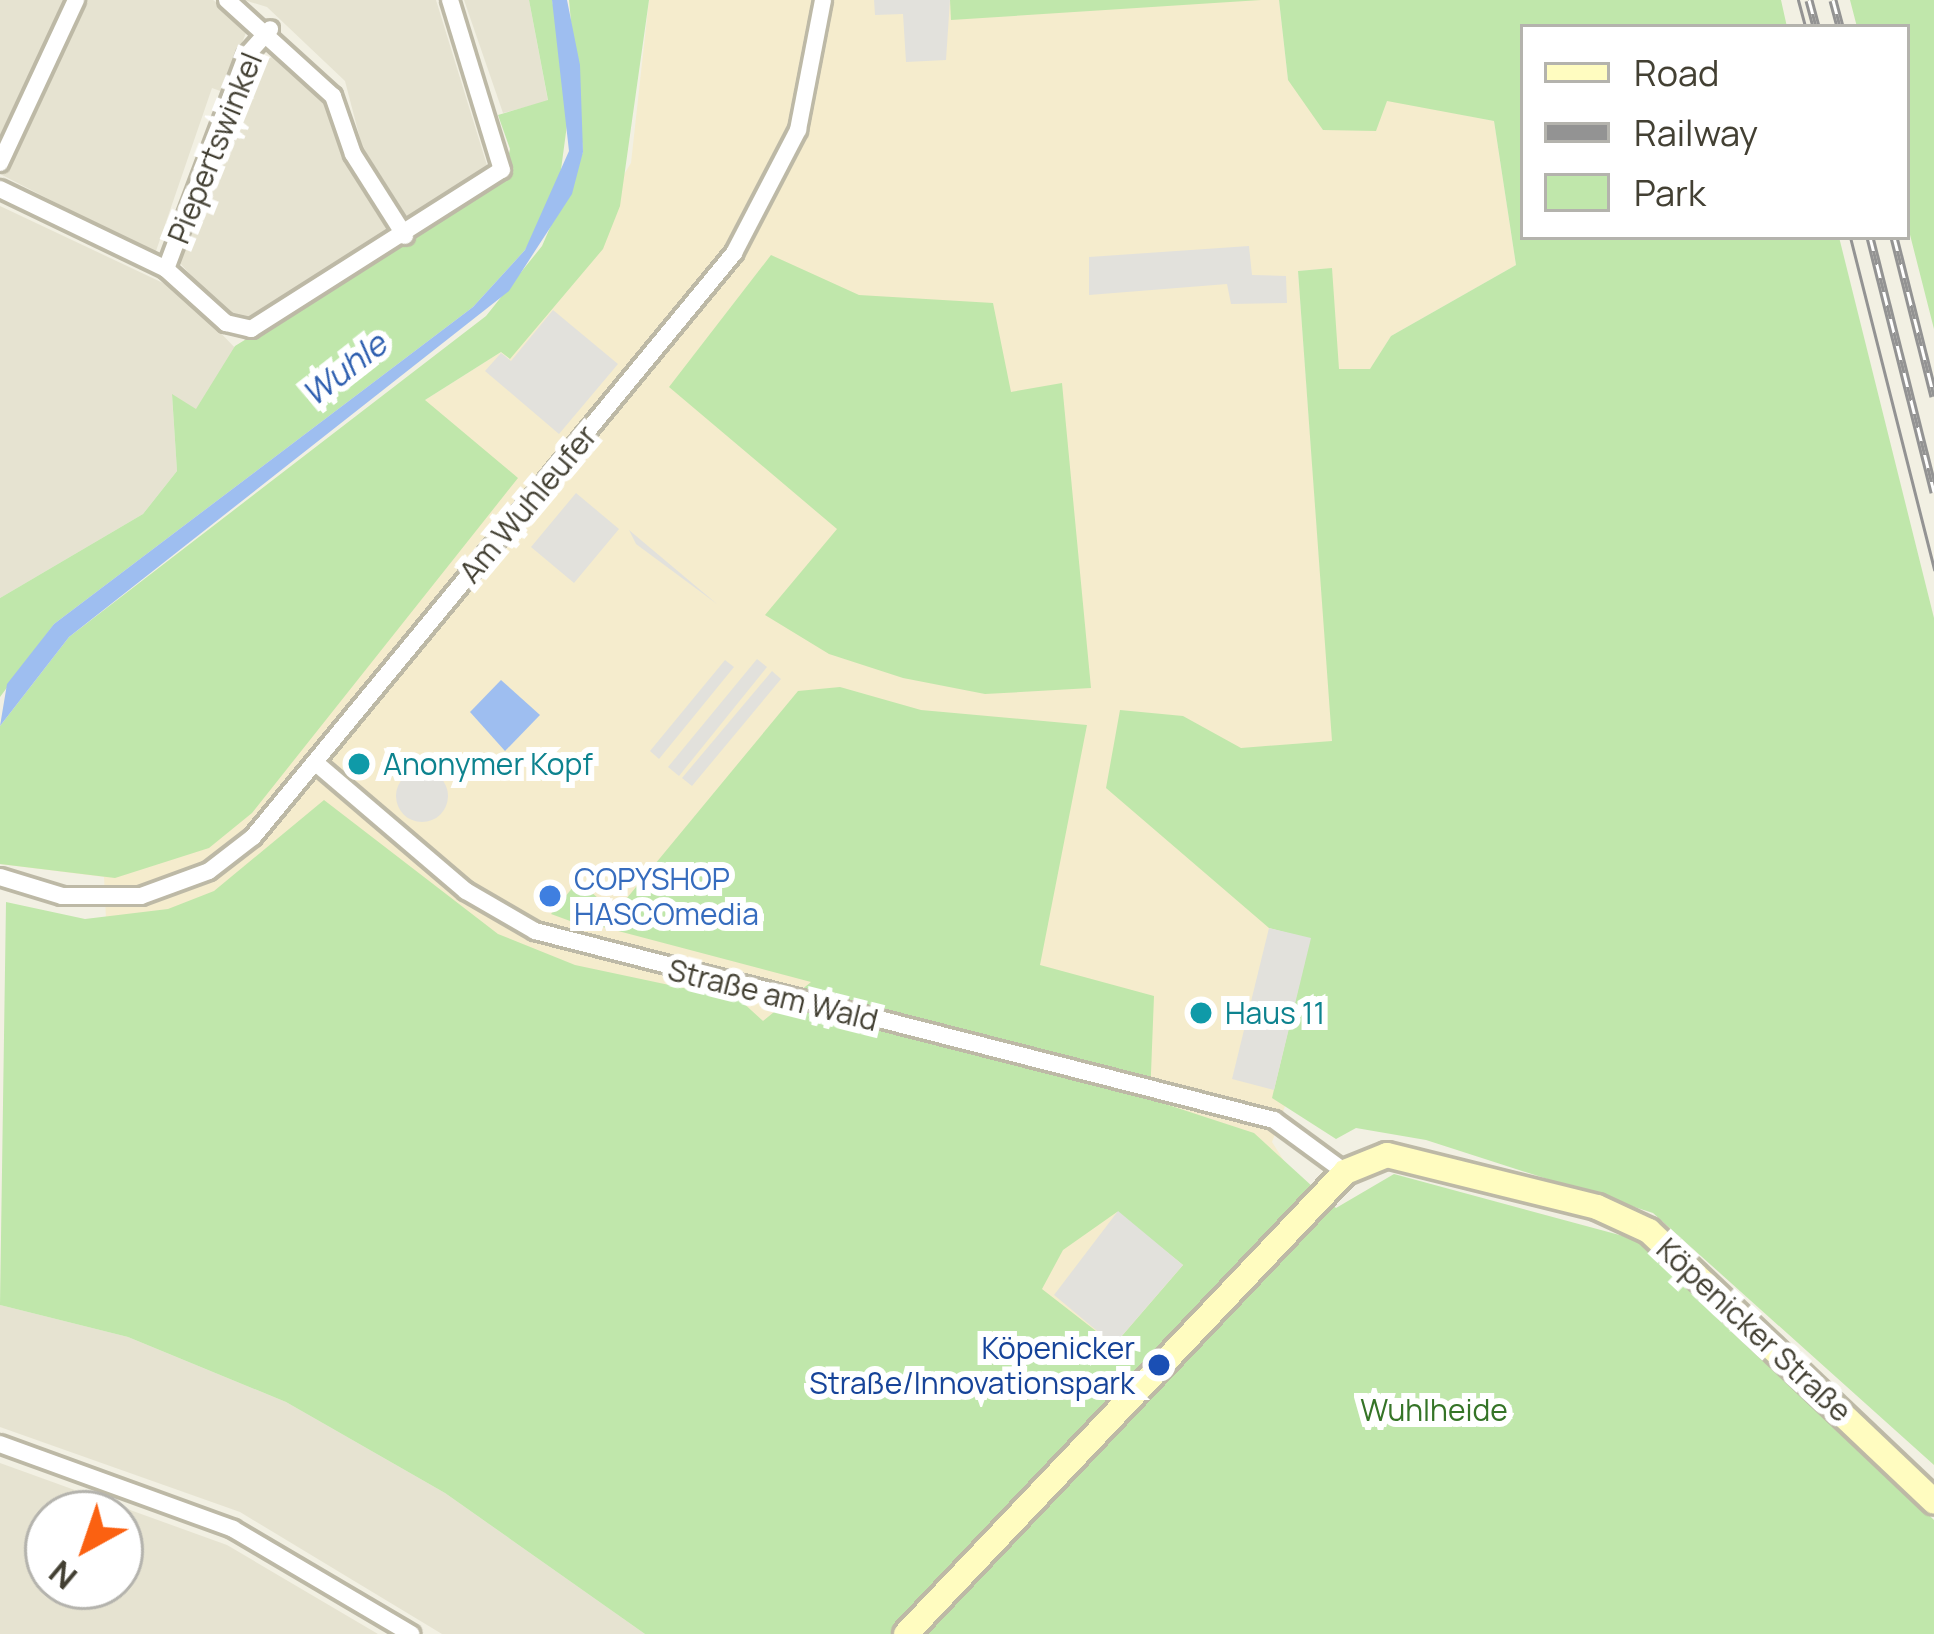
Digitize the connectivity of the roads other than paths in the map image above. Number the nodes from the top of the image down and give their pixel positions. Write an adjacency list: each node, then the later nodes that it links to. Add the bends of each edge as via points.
1 (76, 0): 6 (street)
2 (227, 0): 5 (street, Piepertswinkel)
3 (450, 0): 8 (street, Piepertswinkel, via 506,162 482,191)
4 (823, 0): 10 (street, Am Wuhleufer, via 798,130 749,232)
5 (270, 29): 8 (street, Piepertswinkel, via 333,96 353,154); 9 (street, Piepertswinkel, via 246,56)
6 (0, 163)
7 (0, 189): 9 (street)
8 (405, 236): 9 (street, Piepertswinkel, via 242,332)
9 (166, 269)
10 (316, 763): 11 (street, Am Wuhleufer, via 209,871 105,899); 12 (street, Straße am Wald, via 466,891 535,931 1282,1123)
11 (1, 879)
12 (1345, 1172): 14 (main road, Köpenicker Straße, via 1403,1155 1649,1231); 16 (main road)
13 (0, 1444): 15 (street, via 233,1529)
14 (1934, 1501)
15 (411, 1634)
16 (905, 1634)

